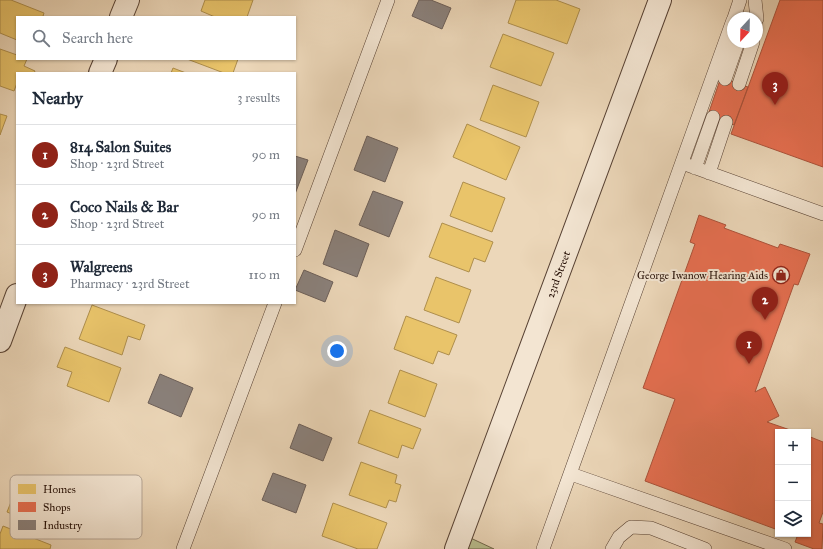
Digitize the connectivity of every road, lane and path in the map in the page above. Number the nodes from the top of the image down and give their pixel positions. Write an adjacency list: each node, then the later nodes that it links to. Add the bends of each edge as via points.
1 (128, 0): 6 (street)
2 (388, 0): 20 (lane)
3 (660, 0): 26 (street, 23rd Street)
4 (755, 0): 5 (lane)
5 (756, 12)
6 (121, 16)
7 (727, 38): 16 (lane)
8 (736, 48): 12 (lane)
9 (751, 48): 13 (lane)
10 (106, 60): 11 (street)
11 (100, 72)
12 (725, 79)
13 (739, 84)
14 (712, 117): 17 (lane)
15 (726, 122): 18 (lane)
16 (682, 163): 17 (lane); 24 (lane)
17 (695, 168): 18 (lane)
18 (709, 172): 19 (lane)
19 (823, 214)
20 (296, 247)
21 (16, 298): 23 (street)
22 (275, 304): 25 (lane)
23 (0, 341)
24 (571, 474): 27 (lane); 30 (lane)
25 (183, 549)
26 (456, 549)
27 (543, 549)
28 (612, 549): 29 (lane, via 619,537 631,526 652,528)
29 (705, 549)
30 (785, 549)

